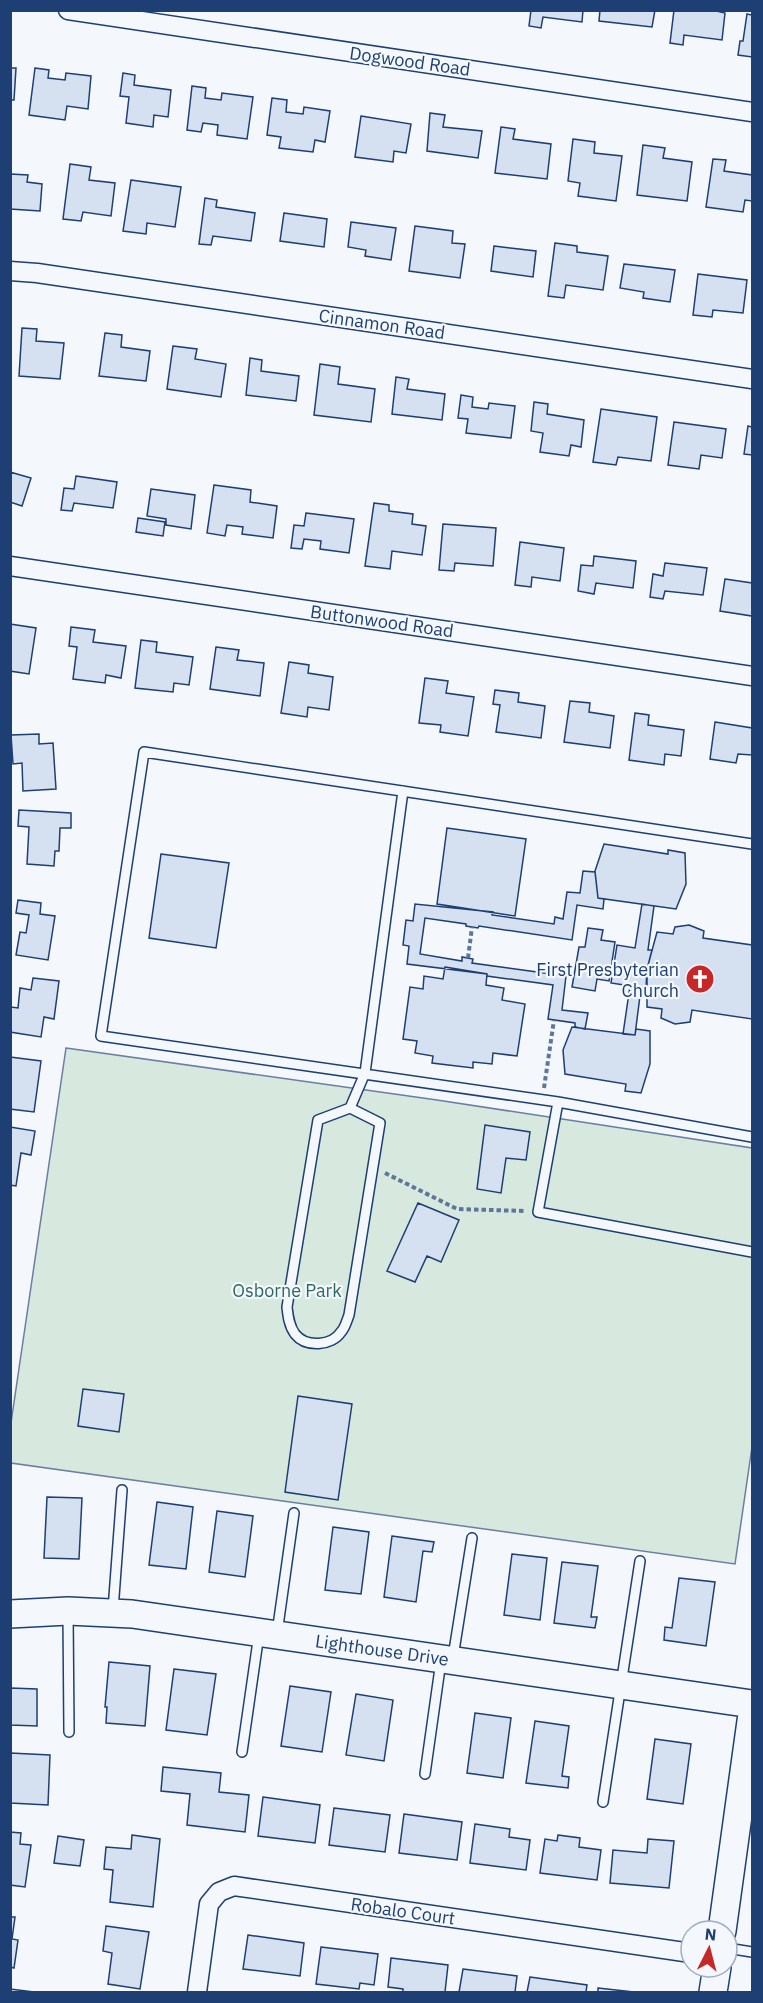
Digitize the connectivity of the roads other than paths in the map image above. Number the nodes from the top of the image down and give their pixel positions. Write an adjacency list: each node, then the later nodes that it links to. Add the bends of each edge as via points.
1 (68, 10): 2 (street, Dogwood Road)
2 (753, 111)
3 (10, 271): 4 (street, Cinnamon Road)
4 (753, 379)
5 (10, 566): 6 (street, Buttonwood Road)
6 (753, 676)
7 (403, 791): 8 (lane); 9 (lane); 9 (lane, via 144,752 101,1036)
8 (753, 844)
9 (365, 1074): 10 (lane); 11 (lane)
10 (558, 1102): 12 (lane); 13 (lane, via 538,1212)
11 (350, 1108): 11 (lane, via 318,1120 287,1307 297,1336 310,1343 325,1343 341,1334 350,1315 380,1123)
12 (753, 1137)
13 (753, 1252)
14 (122, 1490): 19 (lane)
15 (294, 1513): 21 (lane)
16 (472, 1538): 22 (lane)
17 (640, 1561): 23 (lane)
18 (68, 1611): 19 (street, Lighthouse Drive); 20 (street, Lighthouse Drive); 26 (lane)
19 (112, 1613): 21 (street, Lighthouse Drive)
20 (10, 1614)
21 (268, 1633): 22 (street, Lighthouse Drive); 27 (lane)
22 (447, 1659): 23 (street, Lighthouse Drive); 28 (lane)
23 (621, 1684): 24 (street, Lighthouse Drive); 29 (lane)
24 (753, 1704)
25 (753, 1714): 30 (street, via 739,1843)
26 (69, 1732)
27 (242, 1752)
28 (425, 1774)
29 (603, 1802)
30 (724, 1919)
31 (679, 1951): 32 (street, Robalo Court, via 234,1886 219,1892 209,1904)
32 (197, 1992)

